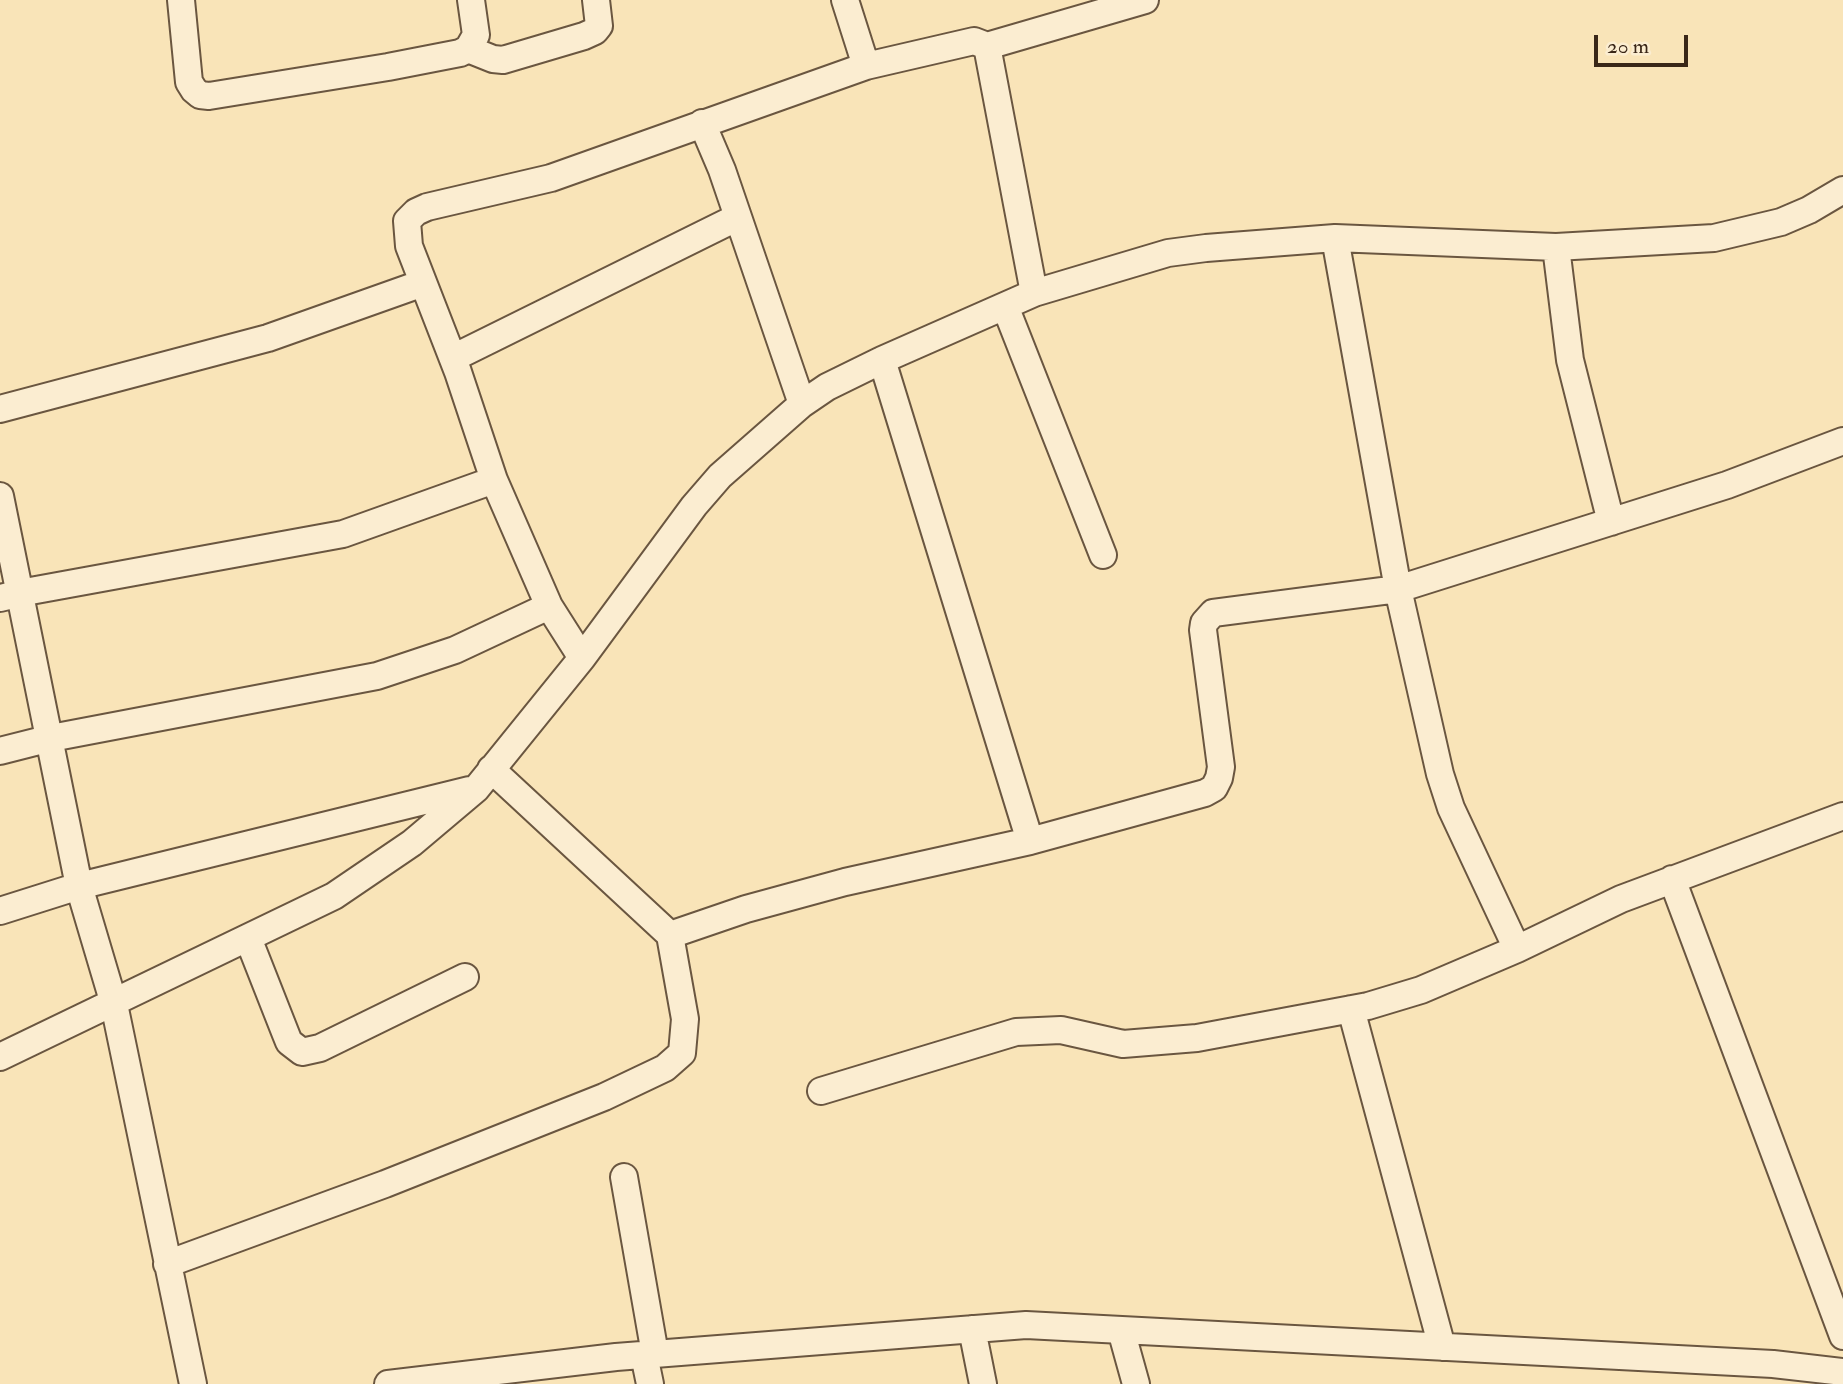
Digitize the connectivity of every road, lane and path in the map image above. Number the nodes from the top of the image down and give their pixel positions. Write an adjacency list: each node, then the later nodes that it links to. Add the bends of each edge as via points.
1 (181, 0): 8 (street, via 189,82 200,95 388,67)
2 (471, 0): 8 (street, via 476,35)
3 (596, 0): 8 (street, via 599,26 584,36 503,60)
4 (845, 0): 9 (street)
5 (1145, 0): 6 (street)
6 (1107, 5): 7 (street)
7 (987, 46): 9 (street, via 974,41); 16 (street)
8 (468, 49)
9 (866, 66): 10 (street)
10 (702, 123): 12 (street); 15 (street, via 551,178 416,212 407,221 407,234)
11 (1843, 190): 14 (street, via 1809,211 1745,232 1714,238)
12 (738, 217): 18 (street); 20 (street)
13 (1335, 238): 14 (street); 16 (street, via 1168,253); 27 (street)
14 (1556, 247): 25 (street, via 1570,360)
15 (423, 283): 18 (street); 21 (street, via 268,338)
16 (1034, 293): 17 (street)
17 (1005, 306): 19 (street); 26 (street)
18 (453, 358): 23 (street)
19 (882, 360): 20 (street); 35 (street)
20 (802, 404): 30 (street, via 720,476 694,506)
21 (0, 410)
22 (1843, 441): 25 (street)
23 (494, 480): 28 (street, via 343,534); 29 (street)
24 (0, 496): 28 (street)
25 (1611, 522): 27 (street)
26 (1103, 555)
27 (1398, 589): 35 (street, via 1213,613 1203,630 1221,767 1214,788); 41 (street, via 1451,808)
28 (10, 596): 31 (street)
29 (549, 606): 30 (street); 31 (street, via 455,650 377,676)
30 (582, 658): 33 (street)
31 (51, 738): 32 (street); 37 (street)
32 (0, 751)
33 (483, 779): 37 (street); 39 (street); 40 (street, via 379,867 334,896)
34 (1843, 816): 36 (street)
35 (1030, 841): 39 (street, via 845,882)
36 (1672, 879): 41 (street); 51 (street)
37 (79, 886): 38 (street); 43 (street)
38 (0, 911)
39 (670, 935): 48 (street, via 685,1044 665,1068 385,1184)
40 (248, 938): 42 (street, via 289,1042 302,1052 320,1048); 43 (street)
41 (1517, 949): 44 (street, via 1422,990)
42 (465, 977)
43 (114, 1004): 45 (street); 48 (street)
44 (1351, 1009): 46 (street, via 1197,1038 1123,1044 1061,1030 1016,1032); 52 (street)
45 (0, 1057)
46 (821, 1091)
47 (624, 1177): 53 (street)
48 (167, 1264): 56 (street)
49 (972, 1329): 50 (street, via 1026,1325); 53 (street); 59 (street)
50 (1121, 1330): 52 (street); 60 (street)
51 (1843, 1336)
52 (1442, 1347): 54 (street, via 1773,1364)
53 (650, 1354): 55 (street); 58 (street)
54 (1843, 1372)
55 (514, 1377): 57 (street)
56 (193, 1384)
57 (388, 1384)
58 (650, 1384)
59 (983, 1384)
60 (1136, 1384)

